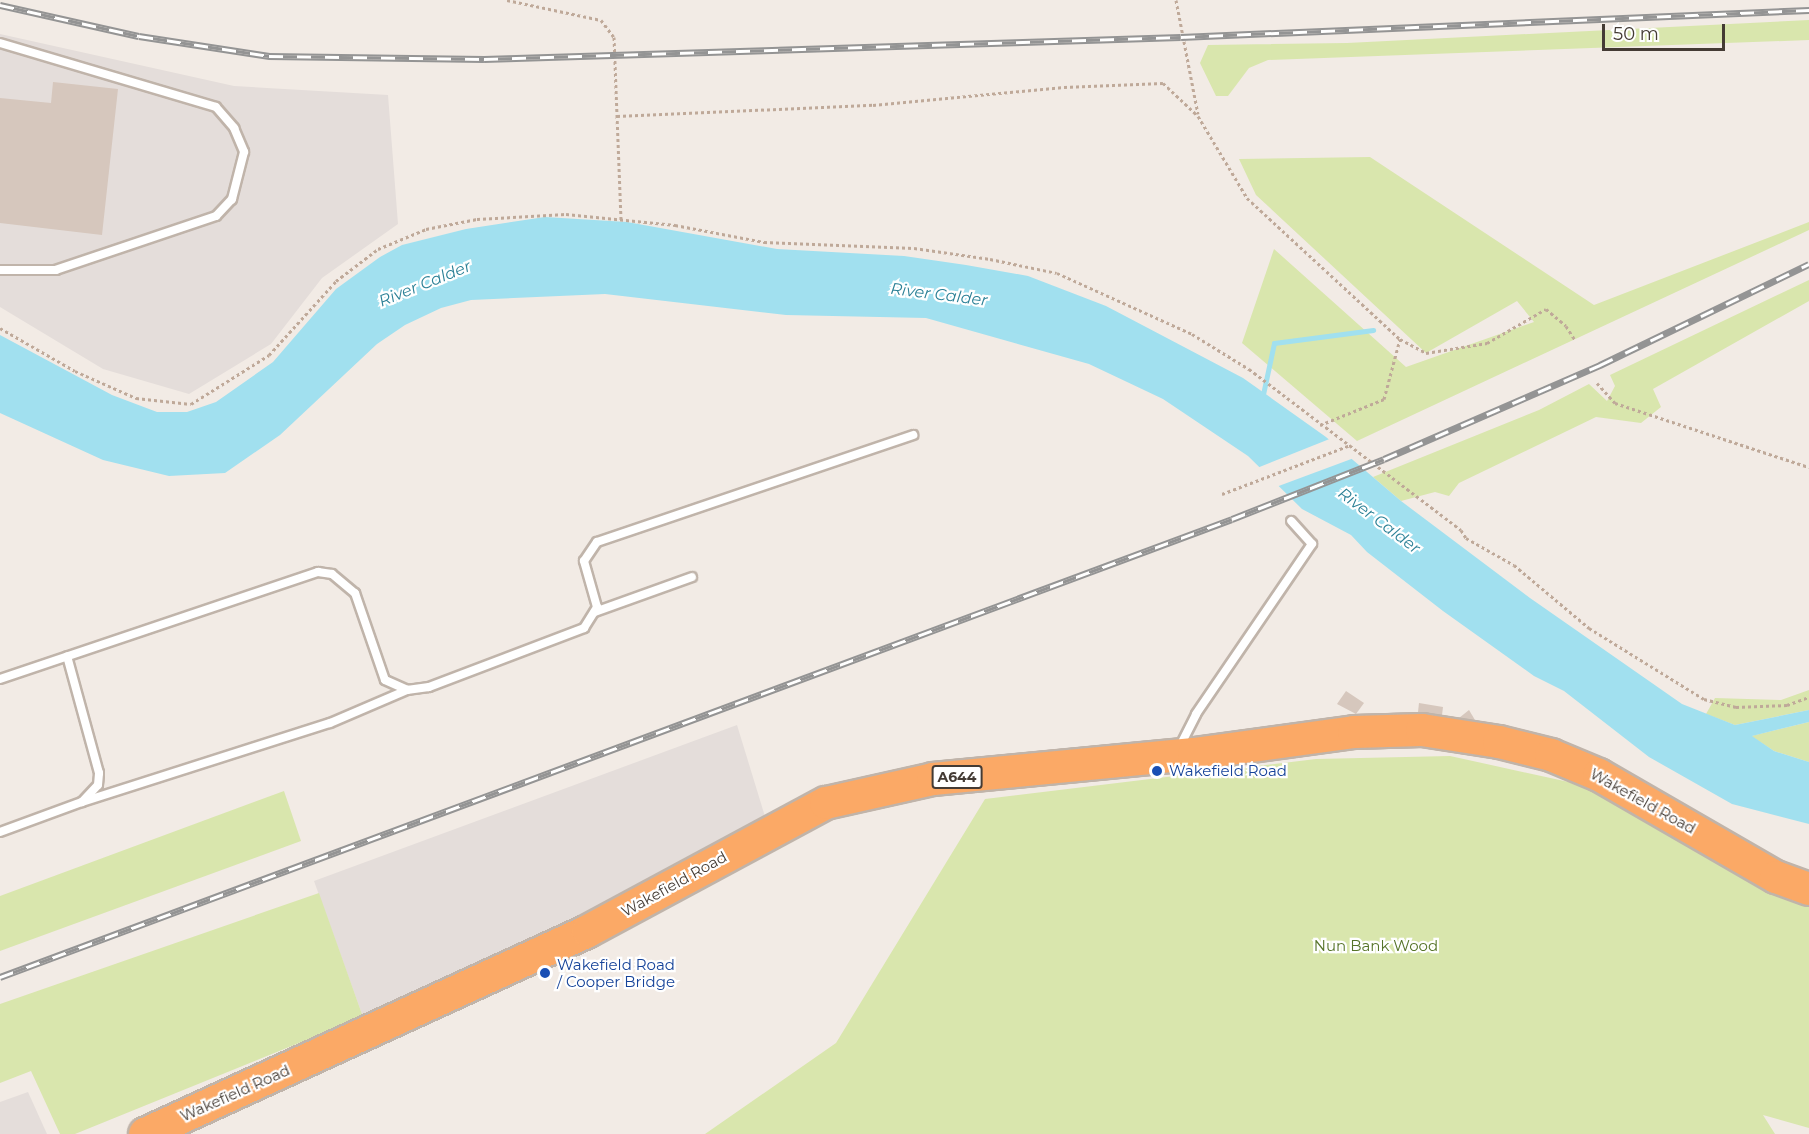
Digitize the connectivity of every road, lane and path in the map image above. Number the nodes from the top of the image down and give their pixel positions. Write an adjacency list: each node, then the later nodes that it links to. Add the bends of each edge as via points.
1 (507, 0): 4 (path, via 601,20 614,37)
2 (1176, 0): 5 (path)
3 (0, 43): 7 (lane, via 216,107 234,128 243,153 232,199 216,216 56,270)
4 (617, 116): 5 (path, via 873,105 1064,87 1164,83); 6 (path)
5 (1198, 116): 9 (path, via 1247,198)
6 (621, 220): 8 (path, via 566,214 477,219 426,229 378,249 336,281 269,355 191,404 170,405 136,398 75,370); 12 (path, via 764,242 914,248 1057,273 1192,334 1249,369)
7 (0, 270)
8 (0, 328)
9 (1400, 339): 10 (path, via 1426,353 1487,344 1546,309); 12 (path, via 1383,399)
10 (1575, 340)
11 (1597, 383): 15 (path, via 1615,403)
12 (1320, 425): 23 (path, via 1461,530 1466,538 1514,565 1589,628 1669,680 1704,699 1736,707 1787,705)
13 (913, 435): 19 (lane, via 597,542 584,561)
14 (1350, 445): 16 (path, bridge)
15 (1809, 466)
16 (1222, 494)
17 (1291, 521): 24 (lane, via 1312,544 1196,714)
18 (692, 578): 19 (lane)
19 (595, 612): 22 (lane, via 584,628 574,633 429,687)
20 (67, 656): 21 (lane); 22 (lane, via 305,574 325,573 346,581 355,593 385,680); 25 (lane, via 99,773 98,785)
21 (0, 679)
22 (407, 690): 25 (lane, via 330,723)
23 (1809, 697)
24 (1174, 756): 27 (highway, Wakefield Road / A644, via 1354,732 1422,730 1499,742 1551,755 1599,775 1776,877); 28 (highway, Wakefield Road / A644, via 933,779 826,802 588,932)
25 (82, 802): 26 (lane)
26 (0, 832)
27 (1809, 890)
28 (145, 1134)

